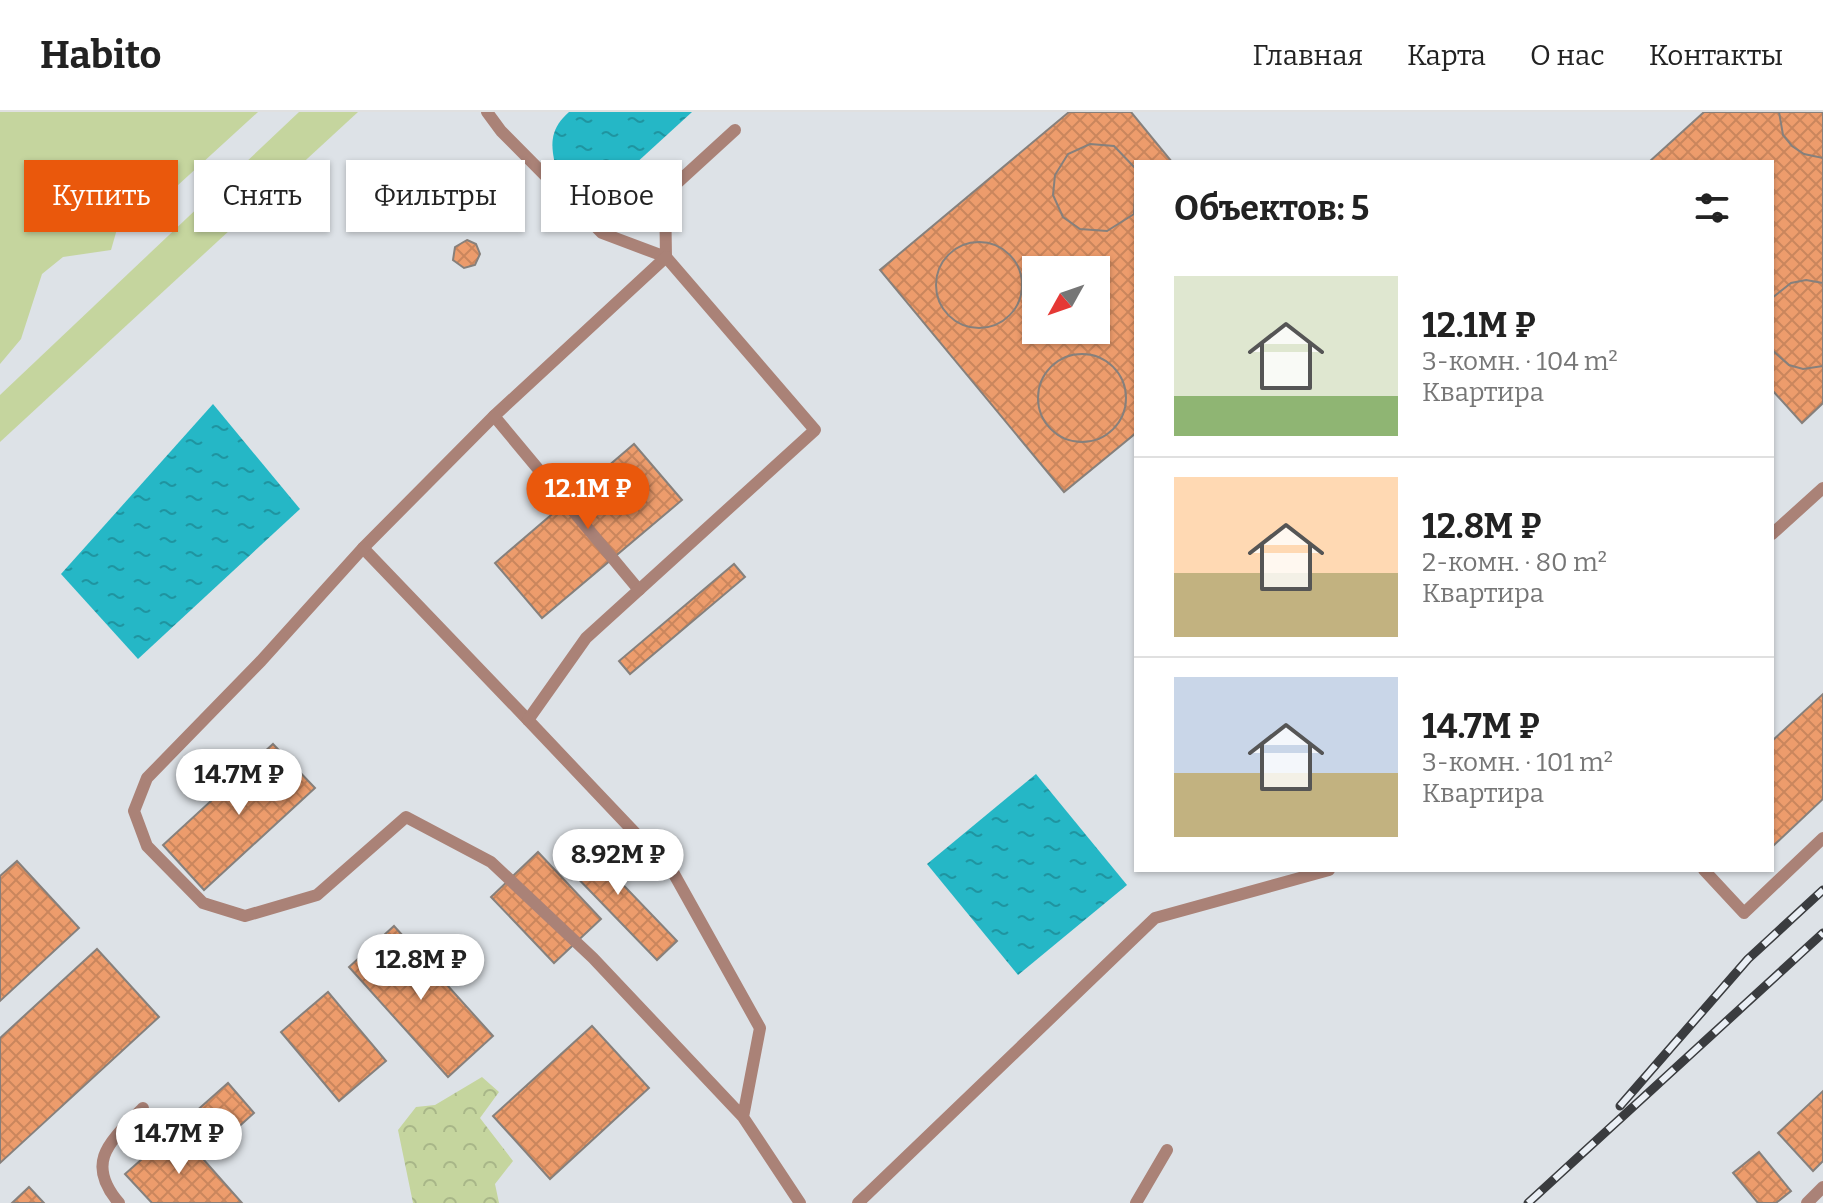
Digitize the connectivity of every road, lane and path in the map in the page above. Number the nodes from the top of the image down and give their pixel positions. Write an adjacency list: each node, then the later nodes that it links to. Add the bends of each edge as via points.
1 (487, 112): 3 (lane, via 602,233)
2 (735, 130): 3 (lane, via 665,194)
3 (666, 257): 4 (lane); 8 (lane, via 815,430)
4 (494, 416): 7 (lane); 8 (lane)
5 (1823, 488): 6 (lane)
6 (1774, 532)
7 (363, 548): 9 (lane); 14 (lane, via 147,778 134,811 147,846 203,903 245,916 317,895 406,817 491,862 593,958)
8 (639, 590): 9 (lane, via 586,638)
9 (528, 720): 14 (lane, via 674,874 760,1028)
10 (1823, 838): 12 (lane, via 1744,913)
11 (1322, 872): 19 (lane, via 1155,918)
12 (1706, 872)
13 (143, 1108): 17 (lane, via 106,1147 101,1170)
14 (743, 1117): 18 (lane)
15 (1167, 1150): 20 (lane)
16 (1823, 1187): 21 (lane)
17 (119, 1203)
18 (800, 1203)
19 (858, 1203)
20 (1136, 1203)
21 (1807, 1203)

